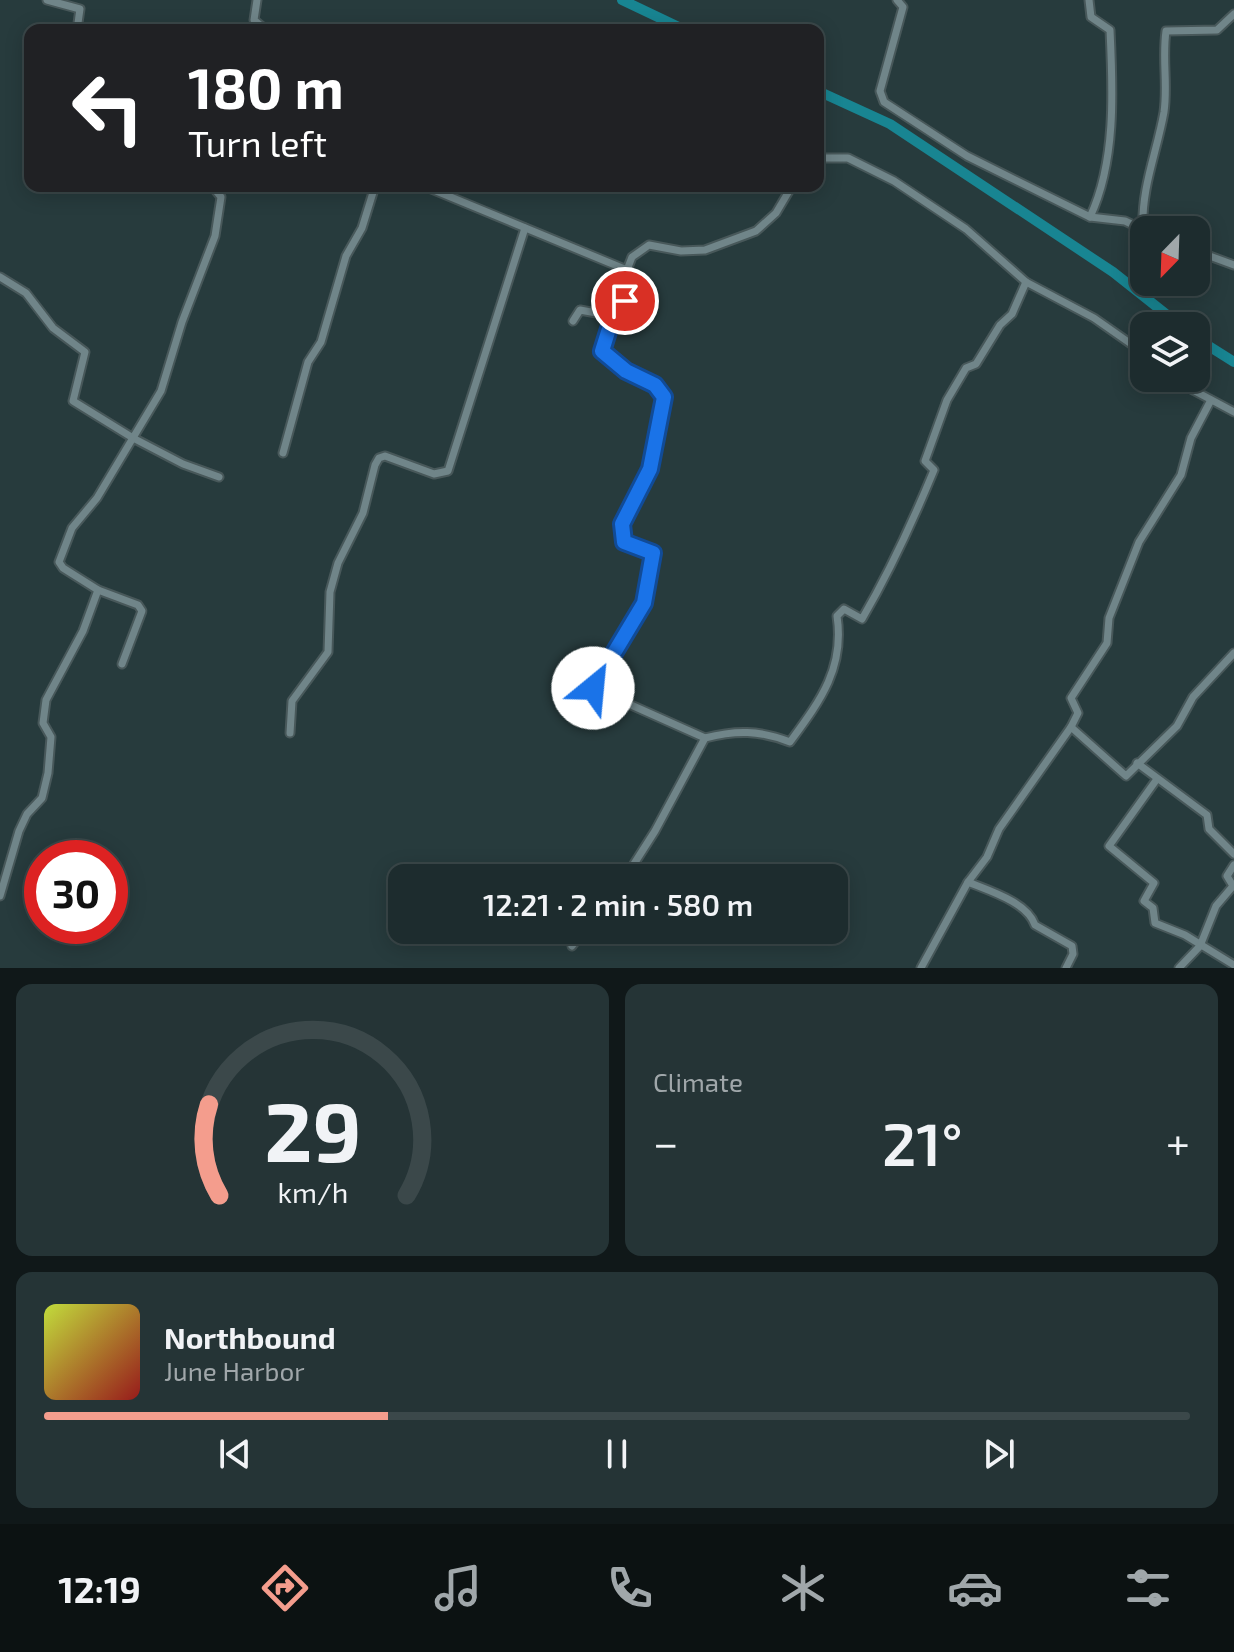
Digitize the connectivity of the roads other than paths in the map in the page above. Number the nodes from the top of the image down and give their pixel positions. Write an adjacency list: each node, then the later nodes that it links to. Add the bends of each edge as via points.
1 (47, 0): 6 (street, via 80,9)
2 (257, 0): 7 (street, via 254,20)
3 (897, 0): 14 (street, via 903,7 880,91 884,102 967,156)
4 (1089, 0): 14 (street, via 1091,17 1110,30 1112,72 1111,135 1102,192)
5 (1234, 14): 13 (street, via 1217,30 1166,31 1164,109)
6 (78, 24)
7 (259, 24)
8 (824, 158): 21 (street, via 848,158 894,181 966,229)
9 (217, 192): 28 (street, via 221,197 215,236 161,391)
10 (373, 192): 29 (street, via 346,256 321,342 308,362)
11 (438, 192): 16 (street)
12 (788, 192): 19 (street, via 756,231 705,250 649,245 632,257)
13 (1143, 216)
14 (1090, 217): 15 (street)
15 (1130, 223)
16 (525, 228): 19 (street); 35 (street, via 448,471 434,474 385,456 375,465 363,513 330,592 328,652 292,701)
17 (1210, 256): 18 (street)
18 (1234, 265)
19 (627, 270): 22 (street, via 624,311)
20 (0, 277): 28 (street, via 26,293 53,328 85,352 73,401)
21 (1026, 282): 24 (street); 36 (street, via 1012,314 976,364 966,368 947,400 925,461 934,470 893,567 862,619 844,609 837,616 838,661 790,742 763,732 731,731)
22 (613, 316): 23 (street, via 580,310); 36 (street, via 602,351 655,385 664,397 650,469 622,524 624,542 653,553 644,603 593,688)
23 (573, 321)
24 (1130, 343)
25 (1199, 392): 26 (street)
26 (1211, 400): 27 (street); 34 (street, via 1191,438 1181,475 1139,542 1109,618 1107,643 1071,698 1078,713)
27 (1234, 412)
28 (133, 438): 30 (street); 31 (street, via 72,528 59,562)
29 (283, 453)
30 (219, 477)
31 (98, 590): 33 (street, via 142,611); 43 (street, via 46,700 48,773 42,798 19,831)
32 (1234, 653): 37 (street, via 1193,697 1160,746)
33 (122, 664)
34 (1071, 727): 37 (street, via 1126,776); 42 (street)
35 (290, 733)
36 (705, 738): 40 (street)
37 (1137, 763): 38 (street)
38 (1157, 779): 39 (street, via 1207,815 1209,829); 44 (street, via 1109,846 1154,883 1144,901 1153,908 1155,923)
39 (1234, 854)
40 (634, 864)
41 (1234, 865): 44 (street, via 1227,876 1233,886 1216,906)
42 (968, 882): 46 (street); 47 (street, via 1012,902 1032,915 1035,925 1072,946)
43 (0, 896)
44 (1200, 946): 45 (street); 48 (street)
45 (1234, 965)
46 (921, 968)
47 (1066, 968)
48 (1179, 968)

